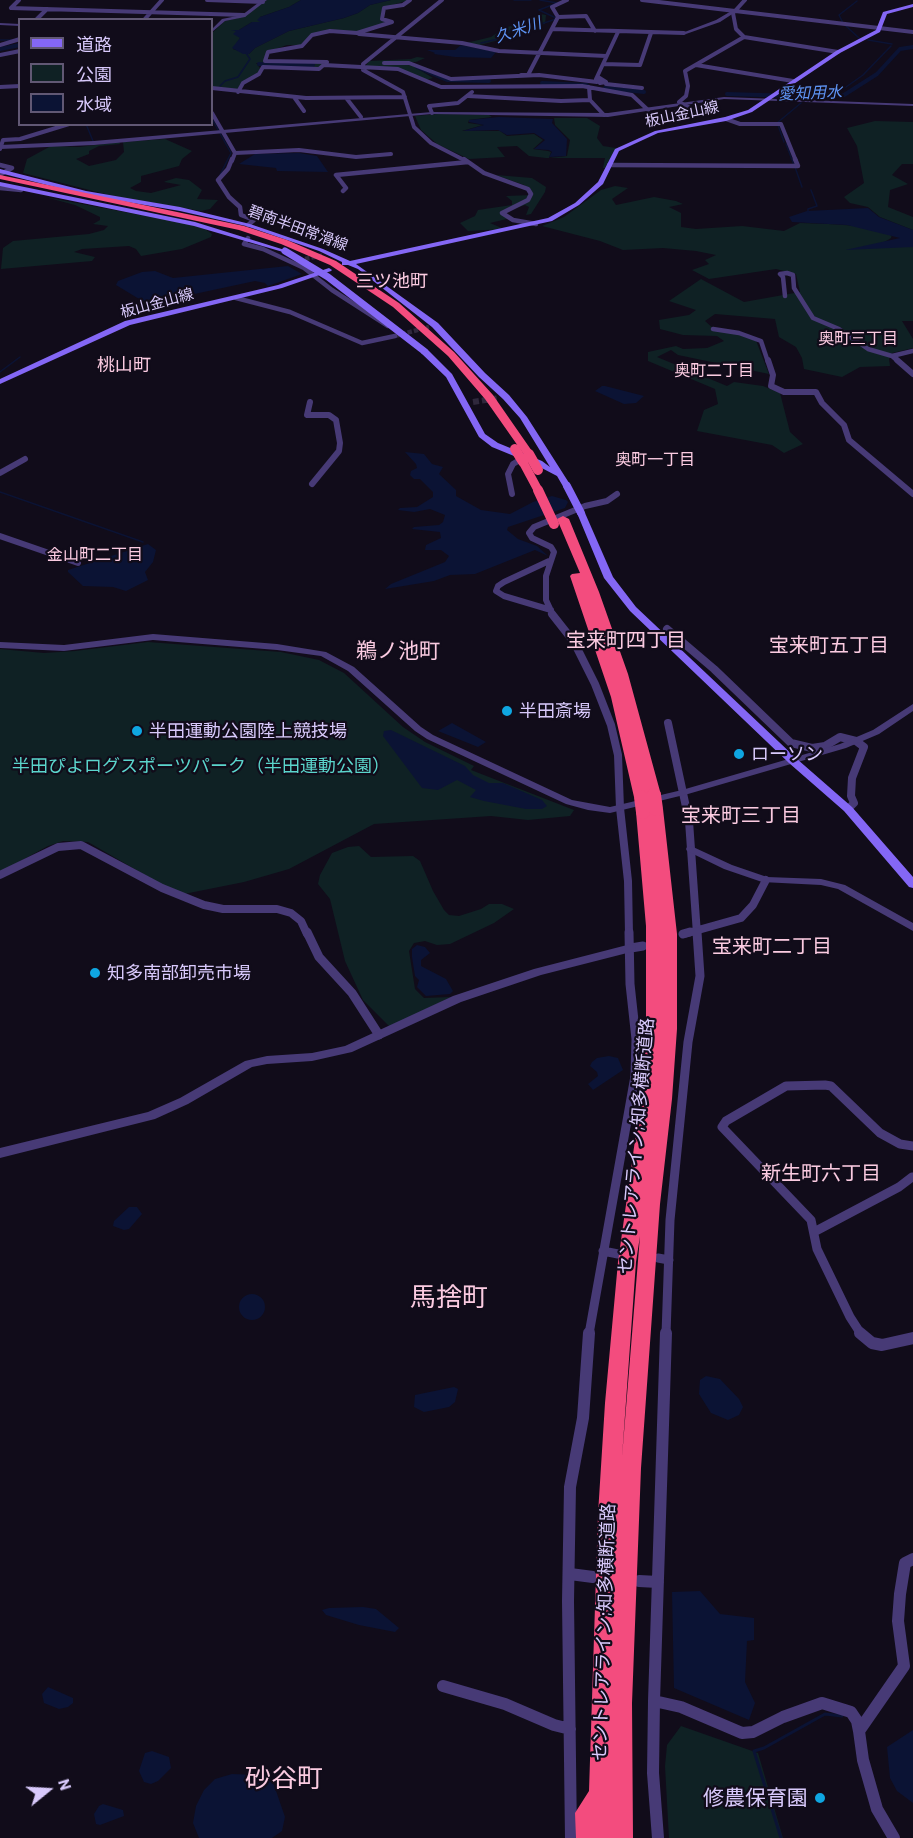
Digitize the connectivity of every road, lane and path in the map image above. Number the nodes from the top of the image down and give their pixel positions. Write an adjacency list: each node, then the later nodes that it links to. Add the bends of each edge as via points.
1 (19, 0): 12 (street, via 11,8)
2 (162, 0): 13 (street)
3 (207, 0): 10 (street)
4 (410, 0): 27 (street, via 384,8 382,19 392,22)
5 (442, 0): 30 (street)
6 (567, 0): 16 (street, via 552,8)
7 (642, 0): 14 (street)
8 (745, 0): 14 (street)
9 (905, 0): 11 (main road, 板山金山線)
10 (264, 1): 15 (street)
11 (913, 6): 22 (main road, 板山金山線, via 885,13)
12 (47, 9): 13 (street); 17 (street)
13 (151, 12): 15 (street); 18 (street)
14 (734, 12): 22 (street); 29 (street); 31 (street, via 736,29)
15 (244, 15): 23 (street, via 224,20)
16 (558, 17): 21 (street); 24 (street, via 586,16)
17 (38, 18)
18 (146, 18)
19 (0, 24): 20 (street)
20 (18, 25)
21 (552, 28): 24 (street); 36 (street)
22 (881, 28): 26 (street); 35 (main road, 板山金山線)
23 (213, 29)
24 (595, 31): 25 (street)
25 (618, 32): 28 (street); 37 (street)
26 (913, 32)
27 (357, 33): 30 (street); 41 (street, via 331,31 312,35 302,46 268,52 265,61 327,63)
28 (651, 33): 29 (street); 40 (street, via 640,65)
29 (684, 33)
30 (396, 37): 36 (street); 43 (street)
31 (744, 37): 35 (street); 42 (street)
32 (18, 40): 33 (street)
33 (0, 45)
34 (18, 52): 38 (street)
35 (838, 52): 47 (main road, 板山金山線)
36 (540, 53): 37 (street); 45 (street, via 528,75)
37 (606, 56): 40 (street)
38 (0, 58)
39 (384, 63): 45 (street, via 412,63 451,79)
40 (603, 64): 46 (street)
41 (324, 65): 43 (street); 56 (street, via 319,69 263,67)
42 (696, 65): 47 (street); 64 (street, via 685,71 688,86 686,96 679,102)
43 (362, 69): 53 (street, via 398,69 438,87); 61 (street, via 400,90)
44 (528, 77): 45 (street); 46 (street); 49 (street)
45 (486, 78)
46 (598, 79): 54 (street)
47 (793, 81): 59 (main road, 板山金山線)
48 (18, 86): 50 (street)
49 (511, 86): 51 (street); 53 (street)
50 (0, 87)
51 (589, 87): 63 (street); 66 (street, via 632,95)
52 (213, 88): 55 (street)
53 (471, 88): 58 (street)
54 (642, 88)
55 (219, 89): 56 (street); 57 (street)
56 (238, 92): 60 (street)
57 (213, 93)
58 (468, 96): 63 (street); 68 (street, via 456,104 432,105 428,107)
59 (771, 96): 64 (street); 65 (street); 74 (main road, 板山金山線, via 750,111)
60 (294, 97): 62 (street); 67 (street)
61 (405, 97): 62 (street); 70 (street)
62 (347, 99): 73 (street)
63 (590, 100): 71 (street)
64 (682, 104): 66 (street); 72 (street, via 692,109)
65 (913, 105)
66 (648, 110): 71 (street)
67 (304, 111)
68 (432, 113): 70 (street); 71 (street)
69 (213, 115): 76 (street)
70 (410, 115): 76 (street); 80 (street, via 421,135)
71 (604, 115)
72 (658, 116)
73 (361, 117)
74 (726, 118): 82 (main road, 板山金山線, via 638,138 617,150); 82 (street, via 740,124 781,124 798,166)
75 (62, 126): 77 (street, via 3,140)
76 (222, 132): 77 (street); 78 (street)
77 (0, 147)
78 (236, 153): 79 (street, via 299,150 356,158); 88 (street, via 218,180 240,207 241,215 254,220)
79 (391, 154)
80 (468, 162): 84 (street, via 338,174 346,188); 85 (street, via 484,173 528,189 530,199)
81 (0, 165): 83 (street, via 11,168)
82 (609, 165): 87 (main road, 板山金山線, via 601,183 577,204)
83 (1, 178): 88 (main road, 碧南半田常滑線, via 180,209); 89 (main road, 碧南半田常滑線, via 21,190 248,238); 104 (highway, セントレアライン;知多横断道路, via 222,227 276,243 328,266 391,309 440,353); 104 (highway, セントレアライン;知多横断道路, via 241,228 333,263 396,305 451,354 489,397)
84 (343, 191)
85 (519, 206): 86 (street); 87 (street, via 502,213 513,220)
86 (498, 207)
87 (536, 224): 91 (main road, 板山金山線)
88 (248, 225): 91 (main road, 碧南半田常滑線)
89 (285, 255): 90 (street); 93 (street); 97 (main road, 碧南半田常滑線, bridge, via 320,271)
90 (305, 259)
91 (345, 263): 103 (main road, 碧南半田常滑線, via 369,275 432,326 524,417)
92 (329, 270): 93 (main road, 板山金山線)
93 (312, 276): 95 (main road, 板山金山線); 97 (street)
94 (785, 296): 99 (street, via 780,274 787,273 793,275 794,288 813,318 839,329 868,349)
95 (236, 298): 97 (street, via 290,312 362,343); 101 (main road, 板山金山線, via 128,323)
96 (713, 329): 112 (street, via 761,341 773,375 771,386 784,392 816,392 844,425 849,440)
97 (397, 334): 104 (main road, 碧南半田常滑線, bridge, via 424,351 449,376 468,402 482,435 495,445)
98 (913, 351): 99 (street)
99 (892, 356): 100 (street)
100 (913, 374)
101 (0, 382)
102 (310, 402): 107 (street, via 307,415 329,415 336,420 340,443 339,451)
103 (546, 454): 104 (main road, via 542,459); 108 (main road, 碧南半田常滑線)
104 (524, 456): 108 (main road, 碧南半田常滑線, via 551,470); 109 (highway, セントレアライン;知多横断道路); 109 (highway, セントレアライン;知多横断道路, bridge, via 538,470); 110 (street, via 508,474)
105 (25, 459): 106 (street)
106 (0, 473)
107 (312, 484)
108 (567, 486): 122 (main road, 碧南半田常滑線, bridge, via 616,588)
109 (543, 490): 124 (highway, セントレアライン;知多横断道路, bridge, via 558,521 606,662)
110 (512, 494)
111 (617, 494): 114 (street, via 530,530 532,538 554,552)
112 (913, 495)
113 (0, 536): 115 (street)
114 (549, 561): 116 (street, via 545,587); 116 (street, via 504,582 496,591)
115 (78, 563)
116 (551, 610): 125 (street, via 574,642 610,725 618,755)
117 (667, 629): 121 (street, via 791,743 812,748 840,737)
118 (0, 645): 125 (street, via 64,648 153,637 277,646 323,654 351,669 430,737 569,802 598,809)
119 (913, 708): 121 (street, via 890,725)
120 (668, 723): 123 (street)
121 (856, 741): 122 (street); 126 (street, via 864,747 852,778 854,803)
122 (793, 761): 123 (street); 126 (main road, 碧南半田常滑線)
123 (685, 792): 125 (street); 127 (street)
124 (649, 803): 153 (highway, セントレアライン;知多横断道路, via 654,1019 650,1090 627,1262 615,1403); 157 (highway, セントレアライン;知多横断道路, via 669,924 669,1029 631,1468 621,1703)
125 (620, 808): 135 (street)
126 (848, 809): 130 (main road, 碧南半田常滑線)
127 (691, 849): 129 (street); 132 (street)
128 (0, 875): 136 (street, via 58,847 81,845 162,888 204,905 291,913 301,921 320,957 352,993)
129 (766, 880): 131 (street, via 841,886); 132 (street, via 741,918)
130 (913, 884)
131 (913, 928)
132 (697, 929): 133 (street); 148 (street, via 700,976 688,1042 664,1259)
133 (683, 934)
134 (643, 946): 135 (street)
135 (631, 948): 136 (street, via 538,972 457,999); 141 (street, via 635,1076)
136 (380, 1035): 138 (street, via 329,1053 249,1064 151,1116)
137 (913, 1146): 140 (street, via 889,1140 831,1086 825,1085 786,1086 726,1121 722,1127 801,1208 811,1220)
138 (0, 1153)
139 (913, 1177): 140 (street)
140 (814, 1232): 143 (street, via 817,1249 862,1336 882,1345)
141 (603, 1251): 142 (street); 145 (street, via 570,1487)
142 (618, 1254)
143 (913, 1338)
144 (913, 1559): 152 (street, via 905,1563 900,1594 898,1621 904,1666)
145 (570, 1574): 146 (street); 151 (street)
146 (593, 1577)
147 (639, 1581): 148 (street)
148 (658, 1582): 150 (street)
149 (443, 1686): 151 (street)
150 (654, 1701): 152 (street, via 681,1707 742,1732 753,1732 822,1703 851,1712); 158 (street, via 653,1773)
151 (570, 1729): 154 (street)
152 (859, 1731): 159 (street, via 877,1809)
153 (598, 1797): 155 (highway, via 587,1812); 156 (highway, セントレアライン;知多横断道路)
154 (571, 1838)
155 (588, 1838)
156 (599, 1838)
157 (621, 1838)
158 (658, 1838)
159 (894, 1838)

